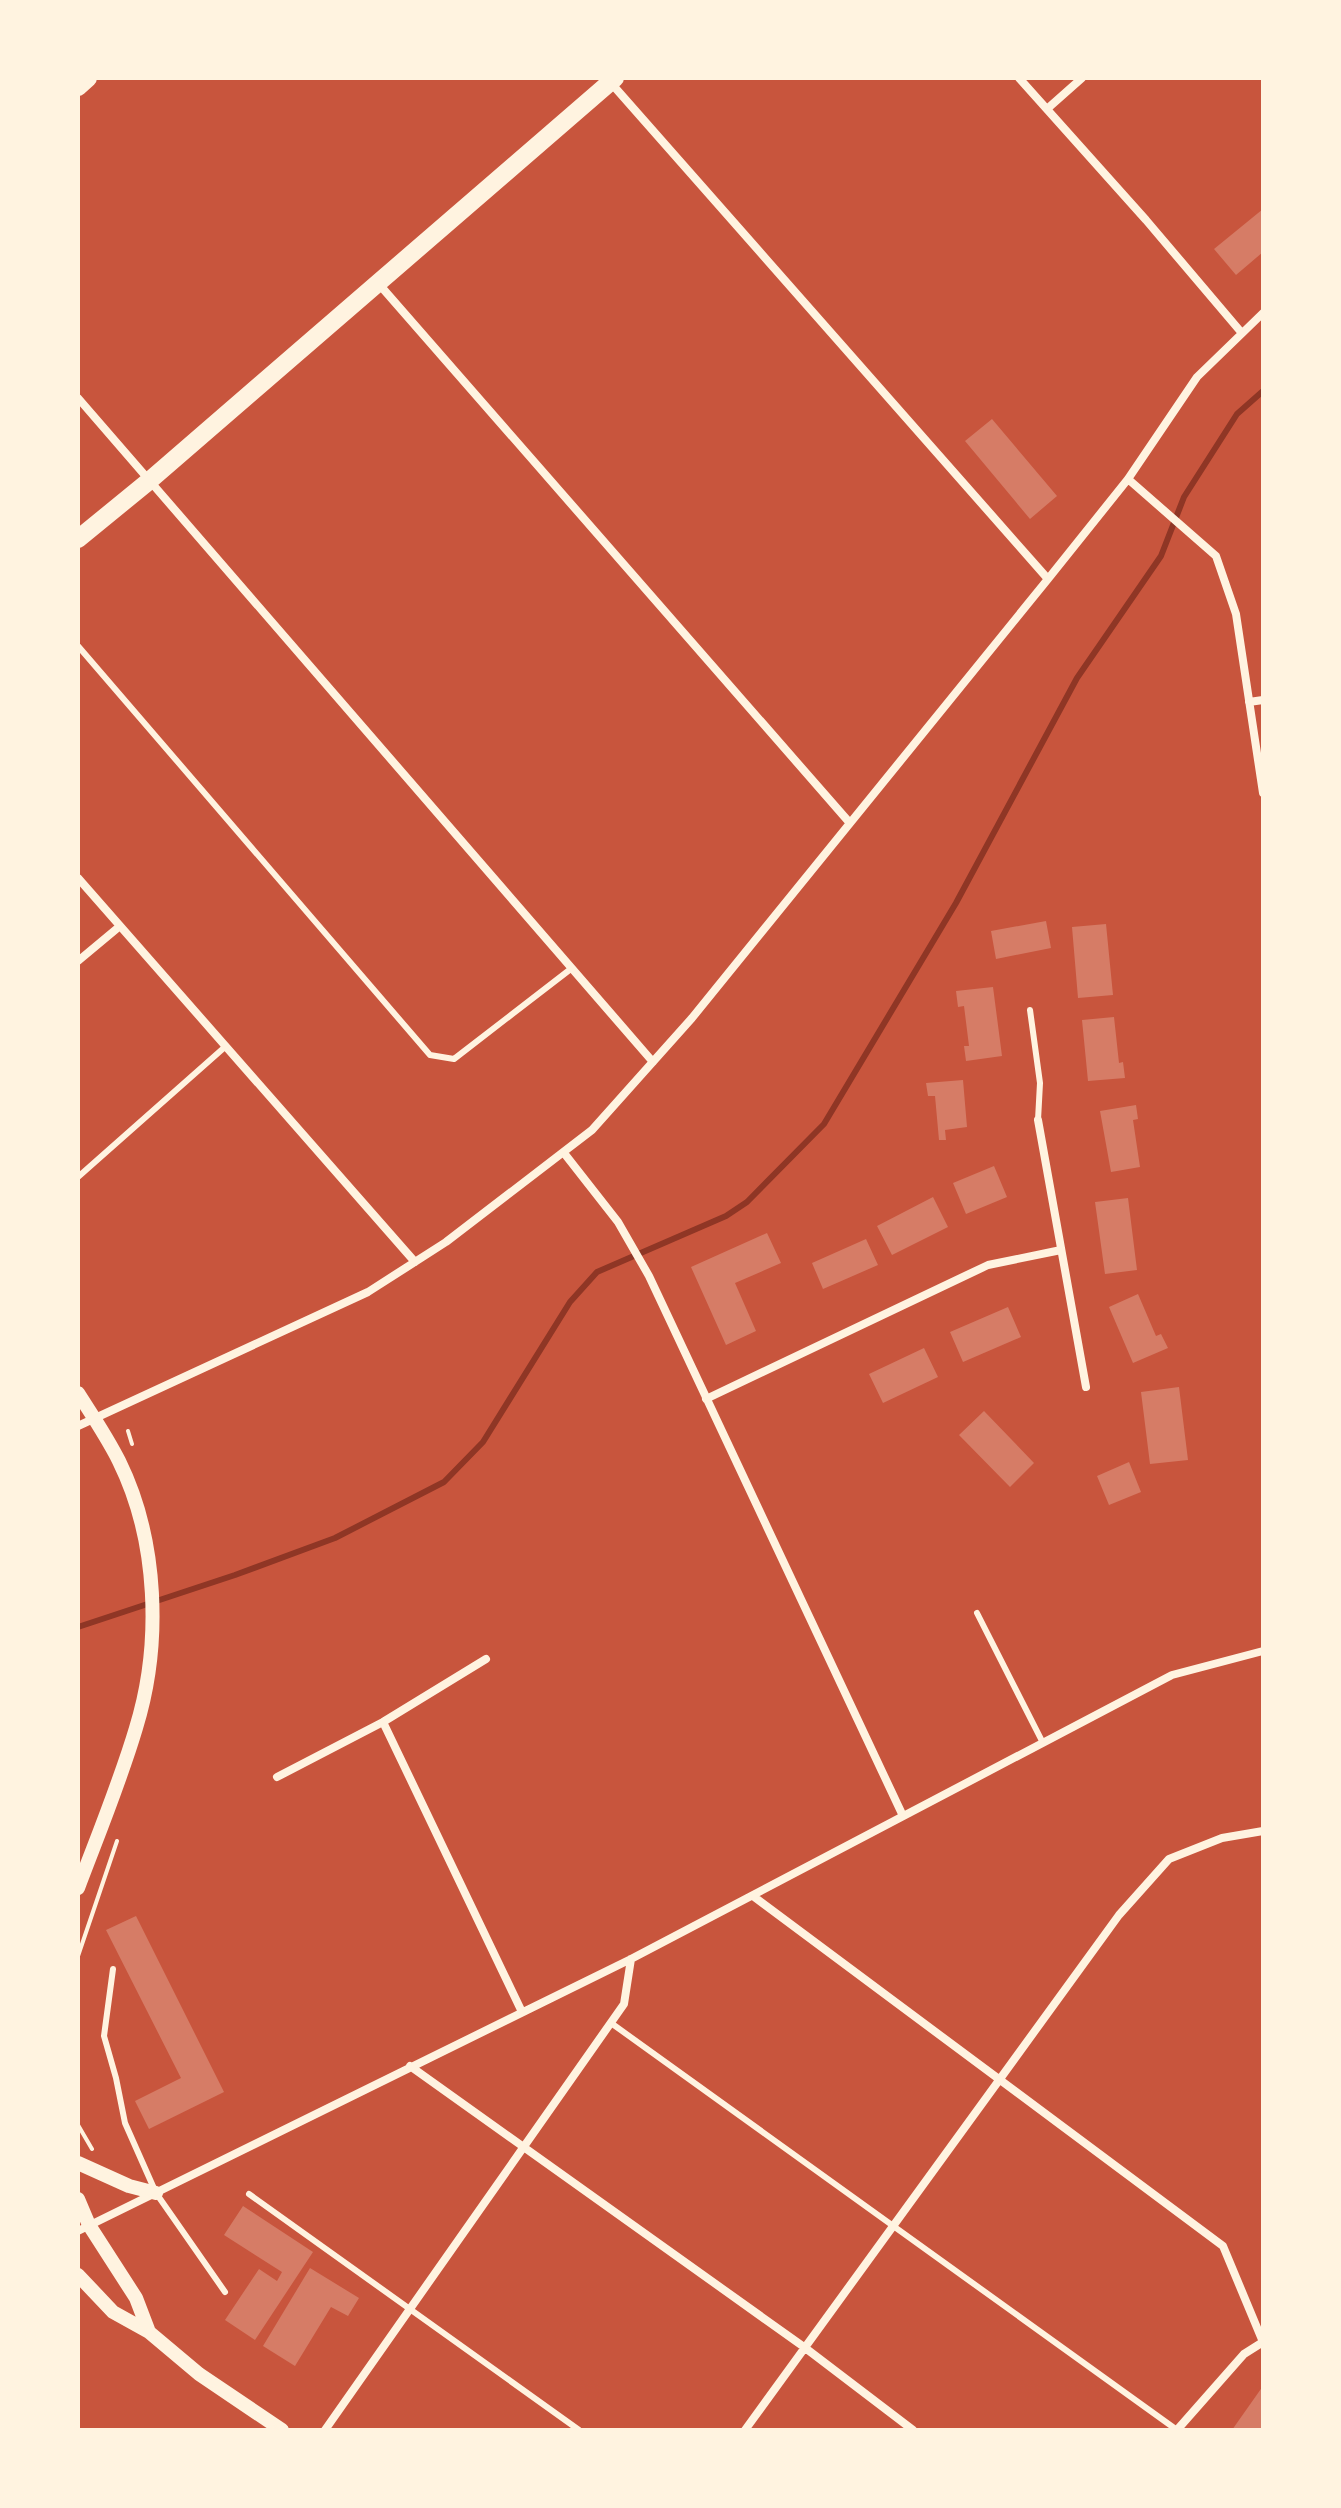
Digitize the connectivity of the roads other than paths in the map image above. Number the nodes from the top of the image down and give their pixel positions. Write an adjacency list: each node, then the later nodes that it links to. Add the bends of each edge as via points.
1 (88, 78): 5 (main road)
2 (1019, 78): 6 (street)
3 (1082, 78): 6 (street)
4 (613, 80): 7 (main road); 14 (street)
5 (78, 87)
6 (1047, 109): 9 (street)
7 (377, 283): 12 (main road); 19 (street)
8 (1263, 313): 9 (street)
9 (1241, 332): 11 (street, via 1197,377)
10 (78, 398): 12 (street)
11 (1128, 479): 14 (street); 17 (street, via 1216,556 1236,614)
12 (149, 481): 13 (main road); 23 (street)
13 (78, 539)
14 (1048, 579): 19 (street)
15 (78, 646): 23 (lane, via 430,1055 454,1059)
16 (1263, 700): 17 (street)
17 (1249, 702): 18 (street)
18 (1263, 793)
19 (849, 822): 26 (street)
20 (78, 878): 21 (street)
21 (120, 926): 22 (street); 25 (street)
22 (78, 961)
23 (572, 968): 26 (street)
24 (1030, 1010): 27 (lane, via 1040,1083)
25 (226, 1046): 29 (lane); 31 (street)
26 (653, 1062): 28 (street)
27 (1038, 1120): 30 (street)
28 (564, 1153): 31 (street); 34 (street, via 618,1222)
29 (78, 1177)
30 (1061, 1250): 32 (street); 34 (street, via 988,1265)
31 (415, 1262): 35 (street, via 368,1292)
32 (1086, 1387)
33 (78, 1393): 35 (street)
34 (706, 1399): 43 (street)
35 (95, 1418): 36 (street); 45 (street, via 134,1500 152,1601 152,1641 137,1727)
36 (78, 1426)
37 (977, 1613): 41 (lane)
38 (1263, 1651): 41 (street, via 1172,1675)
39 (486, 1659): 40 (street)
40 (383, 1722): 42 (street); 49 (street)
41 (1043, 1743): 43 (street)
42 (277, 1777)
43 (903, 1816): 46 (street)
44 (1263, 1831): 52 (street, via 1222,1838 1169,1859 1119,1915)
45 (78, 1888)
46 (753, 1896): 47 (street); 52 (street)
47 (631, 1959): 49 (street); 50 (street, via 624,2004)
48 (113, 1969): 55 (lane, via 104,2036 125,2123)
49 (522, 2012): 51 (street)
50 (611, 2023): 53 (street); 58 (lane)
51 (410, 2066): 53 (street); 55 (street)
52 (1001, 2079): 58 (street); 64 (street, via 1223,2246)
53 (526, 2147): 62 (street); 65 (street)
54 (78, 2163): 55 (street)
55 (156, 2193): 59 (street); 61 (lane)
56 (249, 2194): 62 (lane)
57 (78, 2199): 59 (street)
58 (893, 2226): 65 (street); 71 (lane)
59 (84, 2228): 63 (street, via 136,2298)
60 (78, 2275): 63 (street, via 113,2312)
61 (225, 2292)
62 (410, 2310): 67 (street); 68 (lane)
63 (149, 2332): 66 (street, via 199,2374)
64 (1263, 2342): 71 (street, via 1244,2354)
65 (804, 2347): 69 (street); 70 (street)
66 (282, 2430)
67 (325, 2430)
68 (579, 2430)
69 (745, 2430)
70 (913, 2430)
71 (1177, 2430)

